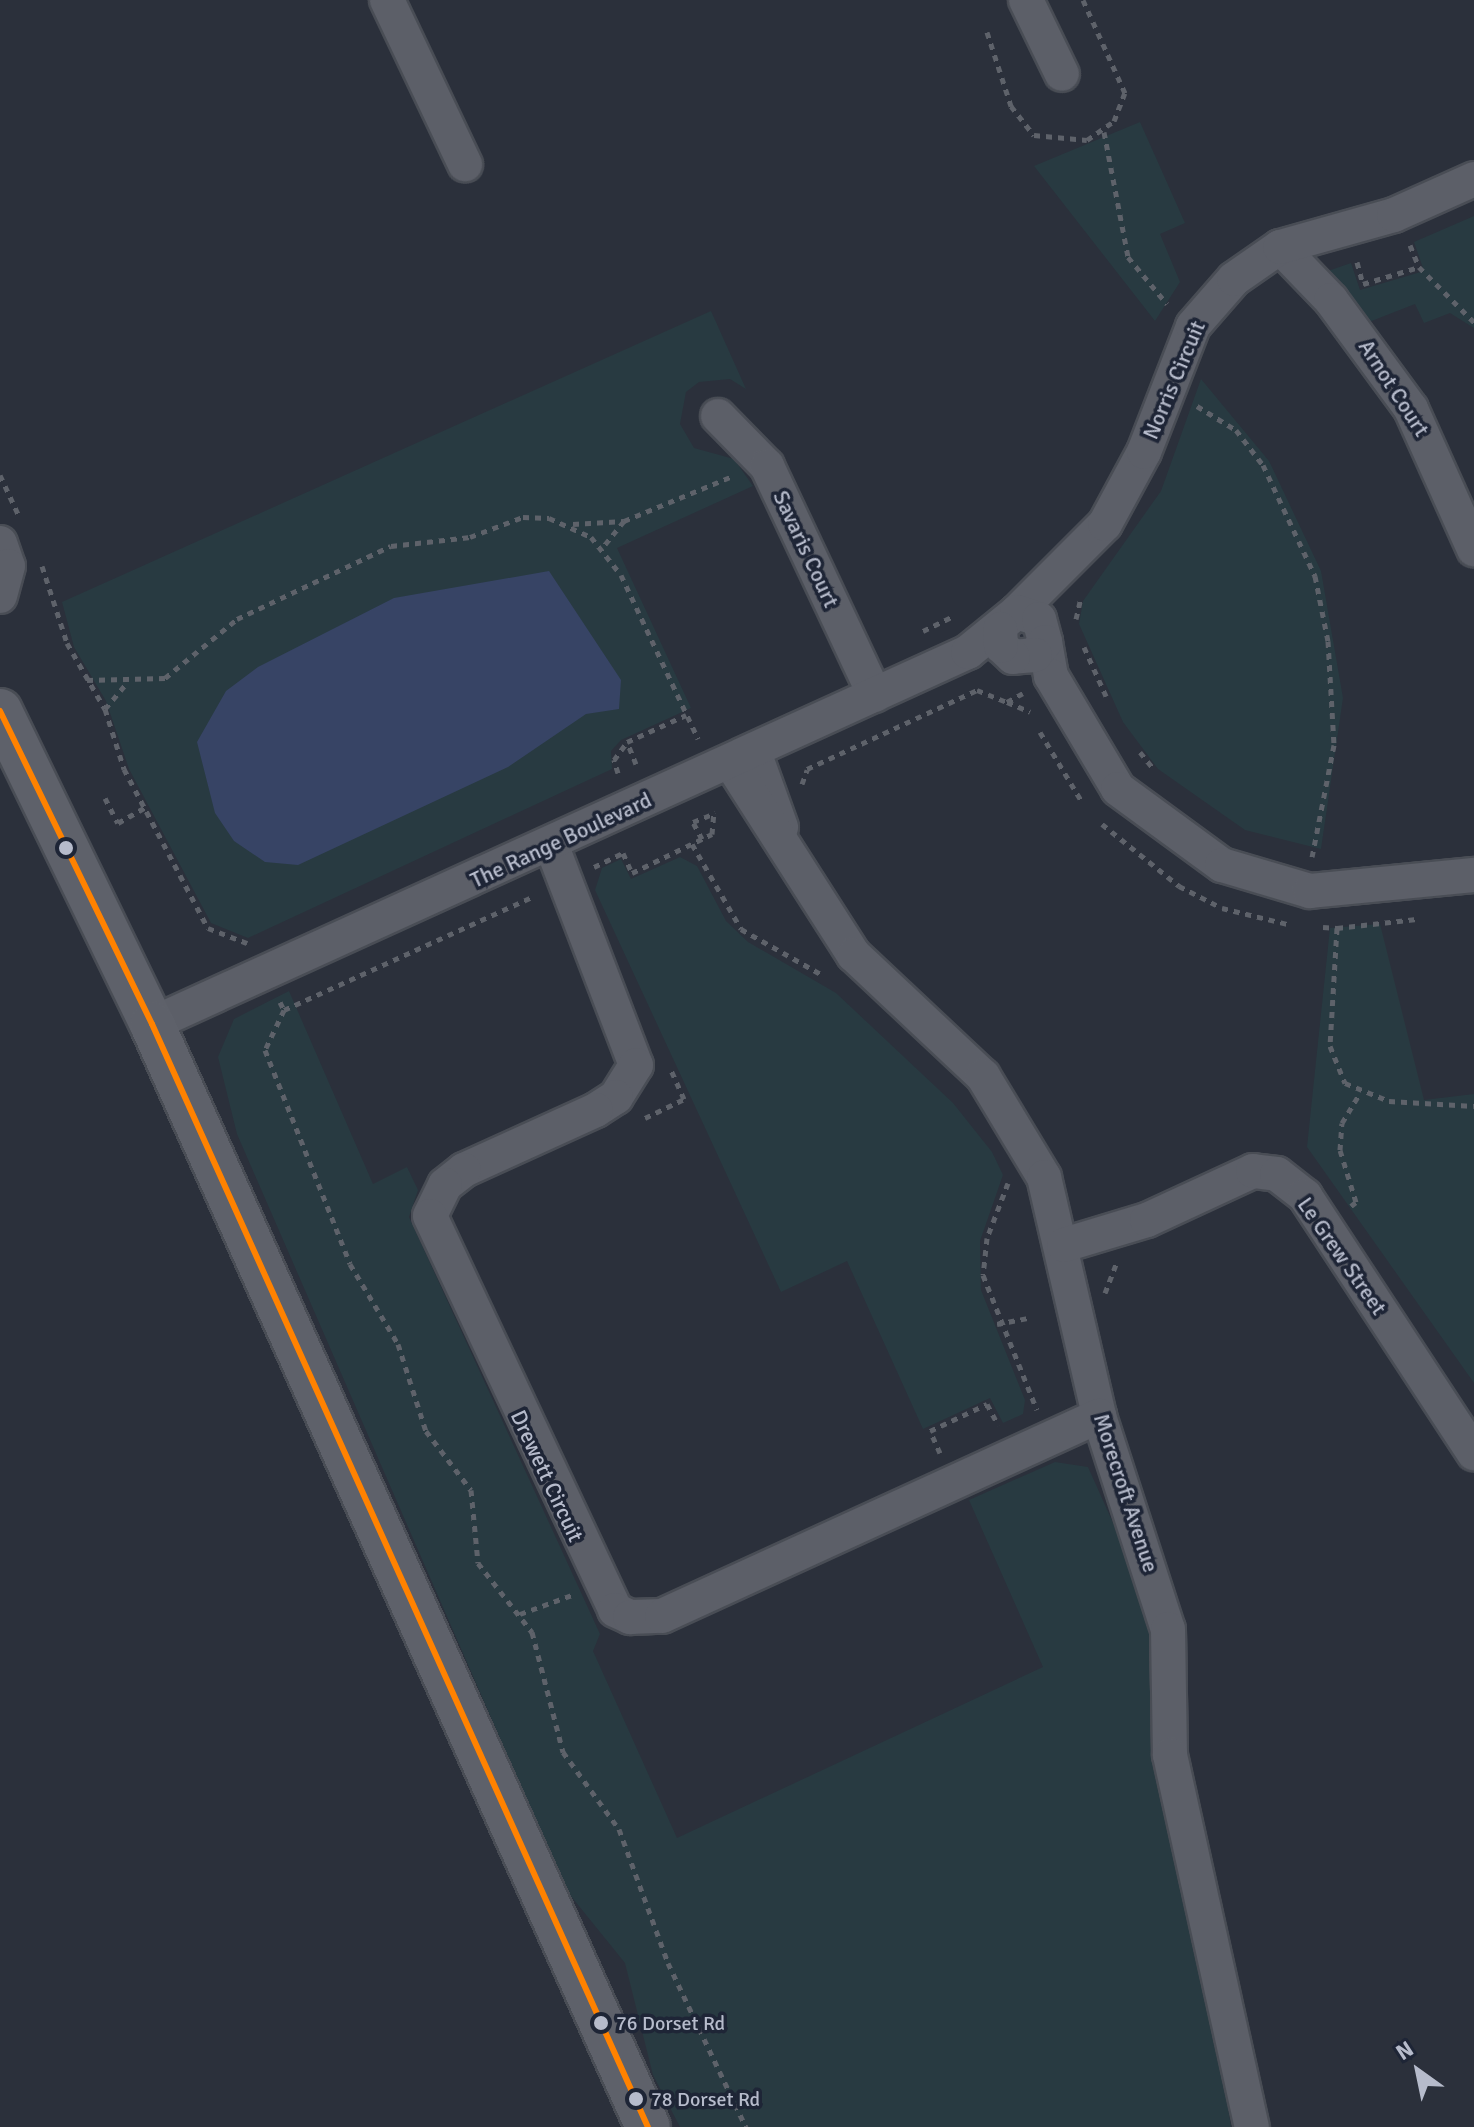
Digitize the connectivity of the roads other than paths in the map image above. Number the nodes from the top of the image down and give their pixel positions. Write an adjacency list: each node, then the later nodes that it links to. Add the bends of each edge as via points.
1 (387, 0): 4 (street)
2 (1026, 0): 3 (street)
3 (1062, 74)
4 (465, 164)
5 (1474, 179): 6 (street, Norris Circuit, via 1394,215)
6 (1280, 247): 9 (street, Arnot Court, via 1331,300 1411,409); 11 (street, Norris Circuit, via 1234,279 1193,326 1112,512 1054,582)
7 (718, 416): 12 (street, Savaris Court, via 764,462)
8 (10, 531): 10 (street)
9 (1474, 549)
10 (0, 596)
11 (1037, 637): 12 (street, The Range Boulevard, via 968,652); 16 (street, via 1051,676 1118,789 1166,831 1222,865 1310,891)
12 (875, 695): 14 (street, The Range Boulevard)
13 (0, 711): 17 (main road)
14 (742, 758): 15 (street, The Range Boulevard); 18 (street, Morecroft Avenue, via 788,851 854,955 1007,1107 1044,1177)
15 (542, 849): 17 (street, The Range Boulevard); 19 (street, Drewett Circuit, via 570,882 586,946 636,1065 630,1081 596,1110 464,1170 445,1185 430,1216 615,1610 630,1617 662,1616 1041,1418)
16 (1474, 875)
17 (152, 1024): 21 (main road)
18 (1064, 1245): 19 (street, Morecroft Avenue); 20 (street, Le Grew Street, via 1147,1220 1253,1171 1277,1174 1325,1226)
19 (1099, 1416): 22 (street, Morecroft Avenue, via 1168,1629 1170,1755)
20 (1474, 1453)
21 (648, 2127)
22 (1252, 2127)

